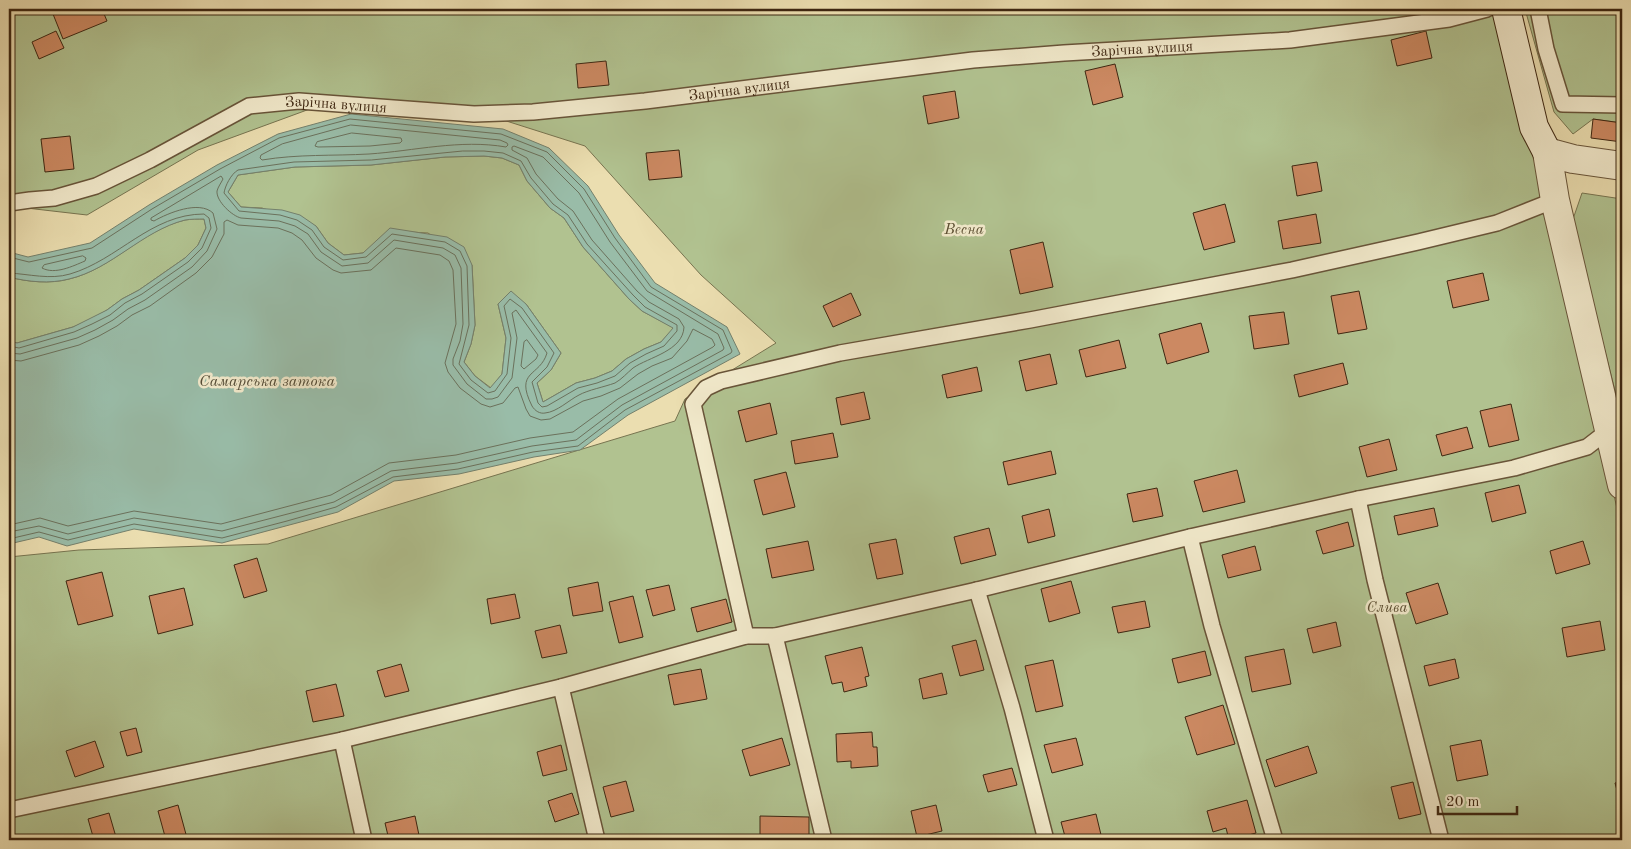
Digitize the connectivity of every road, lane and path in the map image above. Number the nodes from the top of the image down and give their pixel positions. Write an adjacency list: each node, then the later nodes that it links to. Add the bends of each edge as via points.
1 (1487, 9): 8 (lane, Зарічна вулиця, via 1450,19 1290,40 973,60 533,112 474,114 299,101 249,106 96,186 54,198)
2 (1506, 9): 5 (street, via 1534,127)
3 (1538, 9): 4 (lane, via 1563,104)
4 (1622, 105)
5 (1547, 152): 6 (street, via 1573,159); 7 (street)
6 (1617, 161)
7 (1555, 200): 9 (street); 14 (lane, via 1497,223 1418,242 1040,318 840,353 722,381 706,388 693,404)
8 (9, 203)
9 (1609, 430): 10 (street); 11 (lane, via 1586,447 1514,468)
10 (1622, 485)
11 (1358, 499): 12 (lane); 24 (lane, via 1375,580)
12 (1190, 537): 13 (lane); 23 (lane, via 1212,626)
13 (977, 590): 15 (lane); 22 (lane)
14 (746, 636): 15 (lane); 16 (lane)
15 (774, 636): 21 (lane)
16 (561, 687): 17 (lane); 20 (lane)
17 (342, 740): 18 (lane); 19 (lane)
18 (9, 810)
19 (364, 840)
20 (597, 840)
21 (824, 840)
22 (1046, 840)
23 (1275, 840)
24 (1441, 840)

